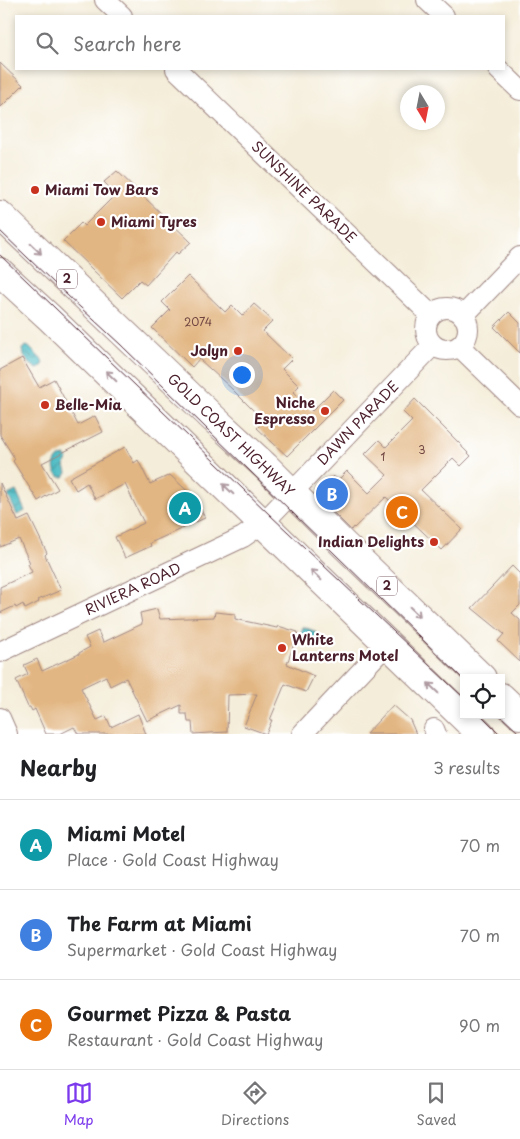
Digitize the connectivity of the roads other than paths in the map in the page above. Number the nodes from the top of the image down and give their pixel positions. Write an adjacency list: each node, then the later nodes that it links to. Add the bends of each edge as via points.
1 (105, 0): 3 (street)
2 (427, 0): 4 (street)
3 (121, 15)
4 (443, 15)
5 (177, 70): 11 (street, SUNSHINE PARADE)
6 (499, 70): 7 (street)
7 (520, 90)
8 (0, 214): 16 (highway, GOLD COAST HIGHWAY / 2, one-way to 16)
9 (520, 256): 12 (street)
10 (0, 272): 17 (highway, one-way to 10)
11 (431, 315): 12 (street, via 447,308); 13 (street, via 426,336)
12 (463, 316): 14 (street, via 468,330)
13 (433, 345): 14 (street, via 443,350); 16 (street, DAWN PARADE)
14 (459, 346): 15 (street)
15 (520, 405)
16 (292, 493): 17 (street, DAWN PARADE); 20 (highway, GOLD COAST HIGHWAY / 2, one-way to 20)
17 (263, 523): 18 (highway, one-way to 17); 19 (street, RIVIERA ROAD, via 233,542)
18 (387, 644): 25 (street); 26 (highway, one-way to 18)
19 (0, 652)
20 (478, 674)
21 (505, 701): 22 (highway)
22 (520, 715)
23 (0, 718): 24 (street)
24 (7, 734)
25 (302, 734)
26 (481, 734)

